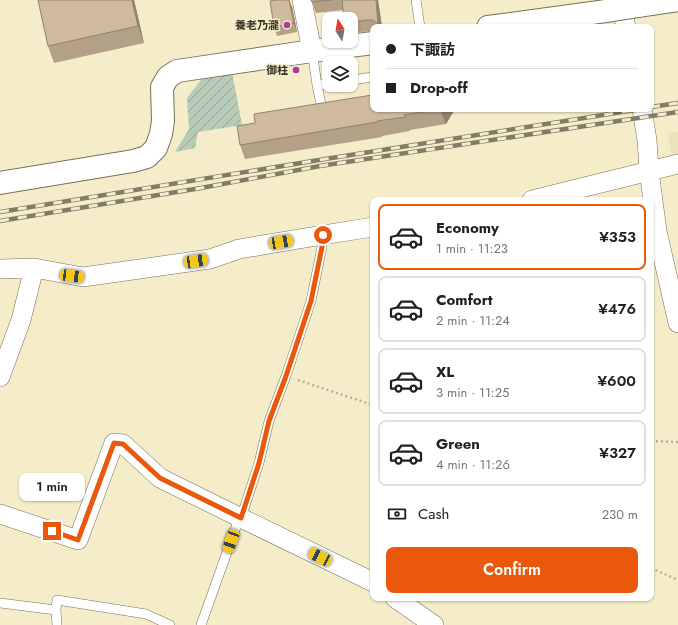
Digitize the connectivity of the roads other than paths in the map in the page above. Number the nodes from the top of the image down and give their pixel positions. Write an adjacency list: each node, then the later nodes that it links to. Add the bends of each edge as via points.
1 (302, 0): 9 (street)
2 (416, 0): 5 (lane)
3 (678, 0): 4 (street)
4 (624, 5): 6 (street); 7 (street)
5 (420, 24)
6 (507, 24)
7 (626, 24)
8 (370, 42): 9 (street)
9 (312, 51): 12 (lane); 18 (street, via 177,71 168,77 162,87 161,134 156,148 147,157)
10 (370, 77): 11 (lane)
11 (358, 79)
12 (317, 85): 13 (lane); 14 (lane, via 322,109)
13 (322, 85)
14 (337, 107)
15 (642, 112): 17 (street)
16 (678, 164): 17 (street)
17 (649, 171): 19 (street); 20 (street)
18 (0, 183)
19 (544, 197)
20 (652, 197)
21 (654, 208): 26 (street)
22 (370, 227): 23 (street)
23 (323, 235): 24 (street, via 239,249 210,259 83,277); 29 (lane, via 311,301 269,421 259,463)
24 (34, 268): 25 (street); 27 (street, via 21,320)
25 (0, 270)
26 (678, 323)
27 (0, 377)
28 (0, 514): 29 (street, via 78,540 114,443 123,444 160,478)
29 (241, 518): 30 (street); 36 (lane)
30 (370, 581)
31 (399, 601): 37 (street)
32 (0, 603): 33 (lane)
33 (56, 610): 34 (lane); 35 (lane, via 57,600 146,614)
34 (57, 625)
35 (170, 625)
36 (200, 625)
37 (434, 625)

